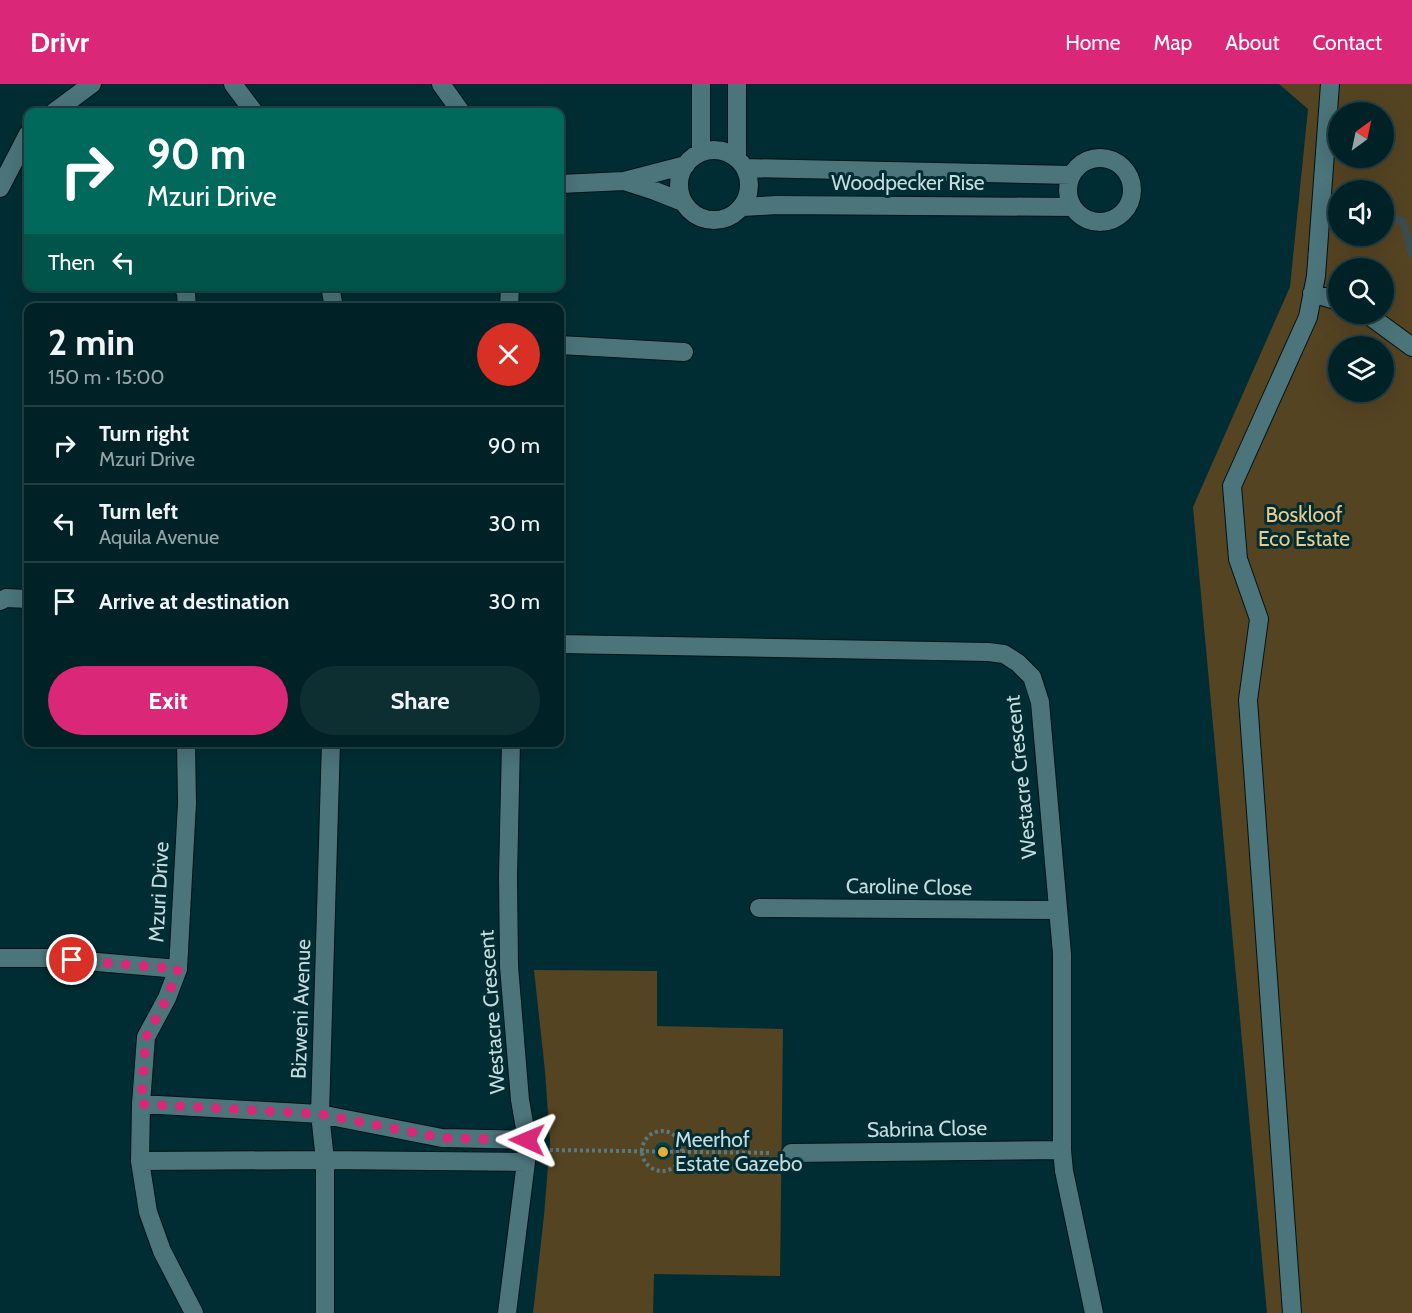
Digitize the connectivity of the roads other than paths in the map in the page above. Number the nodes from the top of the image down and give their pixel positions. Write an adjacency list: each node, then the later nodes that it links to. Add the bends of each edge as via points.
1 (233, 84): 8 (street)
2 (441, 84): 9 (street)
3 (701, 84): 11 (street)
4 (737, 84): 12 (street)
5 (1330, 84): 21 (street)
6 (81, 87): 7 (street)
7 (58, 108)
8 (251, 108)
9 (458, 108)
10 (24, 142): 17 (street)
11 (701, 152): 12 (street, via 724,151); 13 (street)
12 (741, 163): 14 (street, Woodpecker Rise); 19 (street, via 750,186)
13 (686, 165): 15 (street); 18 (street, via 679,184)
14 (1071, 175): 20 (street, via 1068,191); 20 (street, via 1086,161 1106,159 1124,169 1131,188 1126,208 1109,220 1089,220)
15 (624, 181): 16 (street); 18 (street)
16 (564, 184)
17 (0, 188)
18 (683, 202): 19 (street, via 693,214 713,221 735,215)
19 (743, 207): 20 (street, Woodpecker Rise)
20 (1072, 207)
21 (1312, 293): 22 (street); 49 (street, via 1308,317 1232,486 1238,559 1258,619 1248,700)
22 (1328, 298)
23 (1381, 324): 25 (street)
24 (564, 345): 26 (street)
25 (1412, 347)
26 (684, 352)
27 (24, 599): 28 (street)
28 (0, 601)
29 (564, 644): 34 (street, Westacre Crescent, via 1004,654 1032,677 1040,702)
30 (186, 747): 36 (street, Mzuri Drive)
31 (331, 747): 38 (street, Bizweni Avenue)
32 (511, 747): 39 (street, Westacre Crescent, via 509,966)
33 (759, 908): 34 (street, Caroline Close)
34 (1058, 910): 40 (street, Westacre Crescent, via 1062,954)
35 (0, 958): 36 (street, via 51,958)
36 (178, 969): 37 (street, Mzuri Drive, via 146,1037)
37 (141, 1104): 38 (street); 43 (street, Mzuri Drive)
38 (320, 1114): 39 (street, via 442,1138); 42 (street, Bizweni Avenue)
39 (527, 1140): 44 (street, Westacre Crescent)
40 (1062, 1150): 41 (street, Sabrina Close); 48 (street, Westacre Crescent)
41 (784, 1153)
42 (325, 1160): 43 (street); 44 (street); 46 (street, Bizweni Avenue)
43 (140, 1161): 45 (street, Mzuri Drive, via 148,1212 162,1251)
44 (526, 1162): 47 (street, Westacre Crescent)
45 (194, 1313)
46 (325, 1313)
47 (507, 1313)
48 (1094, 1313)
49 (1292, 1313)

